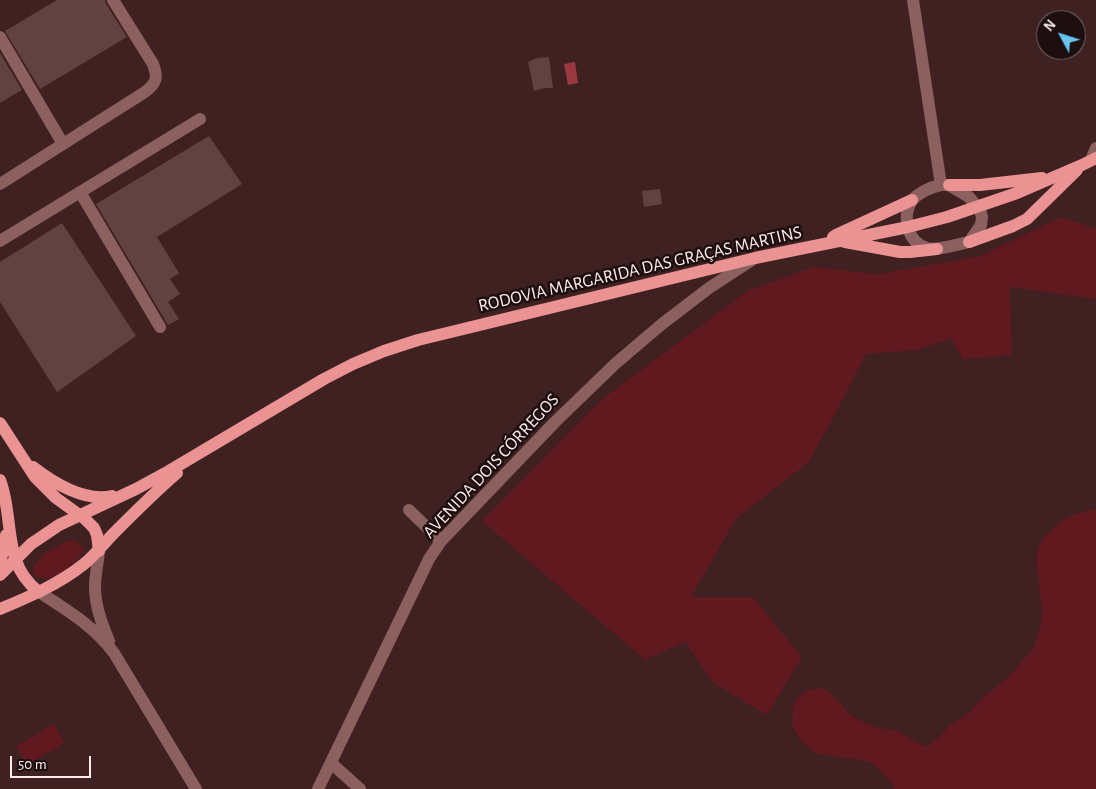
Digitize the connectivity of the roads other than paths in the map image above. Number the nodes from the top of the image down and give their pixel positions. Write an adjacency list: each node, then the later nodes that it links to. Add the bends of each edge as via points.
1 (113, 0): 5 (street, via 153,64 155,82 145,92)
2 (913, 0): 9 (street)
3 (0, 37): 5 (street)
4 (200, 119): 10 (street)
5 (63, 144): 8 (street)
6 (1091, 158): 7 (main road, RODOVIA MARGARIDA DAS GRAÇAS MARTINS); 16 (main road, via 1027,219)
7 (1057, 176): 9 (main road, via 980,185); 12 (main road, RODOVIA MARGARIDA DAS GRAÇAS MARTINS)
8 (0, 184)
9 (945, 185): 11 (street, via 928,188); 12 (street, via 969,196)
10 (80, 192): 14 (street); 19 (street)
11 (912, 200): 13 (street, via 906,220); 15 (main road, via 836,235)
12 (978, 206): 13 (main road, RODOVIA MARGARIDA DAS GRAÇAS MARTINS); 16 (street, via 981,225)
13 (908, 226): 15 (main road, RODOVIA MARGARIDA DAS GRAÇAS MARTINS); 17 (street, via 919,244)
14 (0, 241)
15 (831, 242): 17 (main road, via 900,252); 18 (main road, RODOVIA MARGARIDA DAS GRAÇAS MARTINS)
16 (969, 242): 17 (street)
17 (937, 249)
18 (755, 258): 21 (main road, RODOVIA MARGARIDA DAS GRAÇAS MARTINS, via 384,351 324,379); 28 (street, AVENIDA DOIS CÓRREGOS, via 709,288 615,364)
19 (160, 327)
20 (0, 423): 22 (main road)
21 (206, 450): 24 (main road, RODOVIA MARGARIDA DAS GRAÇAS MARTINS); 29 (main road, RODOVIA MARGARIDA DAS GRAÇAS MARTINS, via 153,494)
22 (22, 457): 24 (main road, via 50,480 86,496 104,498); 26 (main road, via 34,477)
23 (0, 480): 27 (main road)
24 (136, 489): 26 (main road, RODOVIA MARGARIDA DAS GRAÇAS MARTINS)
25 (409, 510): 28 (street)
26 (80, 516): 29 (main road, via 94,528); 30 (main road, RODOVIA MARGARIDA DAS GRAÇAS MARTINS, via 44,535)
27 (8, 520): 30 (main road); 31 (main road)
28 (441, 541): 36 (street, AVENIDA DOIS CÓRREGOS, via 429,559)
29 (100, 551): 33 (main road, RODOVIA MARGARIDA DAS GRAÇAS MARTINS, via 66,577); 35 (street, via 96,595 100,618)
30 (15, 559): 32 (main road, RODOVIA MARGARIDA DAS GRAÇAS MARTINS); 33 (main road, via 21,573)
31 (0, 562)
32 (0, 575)
33 (39, 592): 34 (main road, RODOVIA MARGARIDA DAS GRAÇAS MARTINS); 35 (street, via 88,625)
34 (0, 609)
35 (114, 652): 37 (street)
36 (330, 763): 38 (street, AVENIDA DOIS CÓRREGOS); 39 (street)
37 (196, 789)
38 (318, 789)
39 (360, 789)

